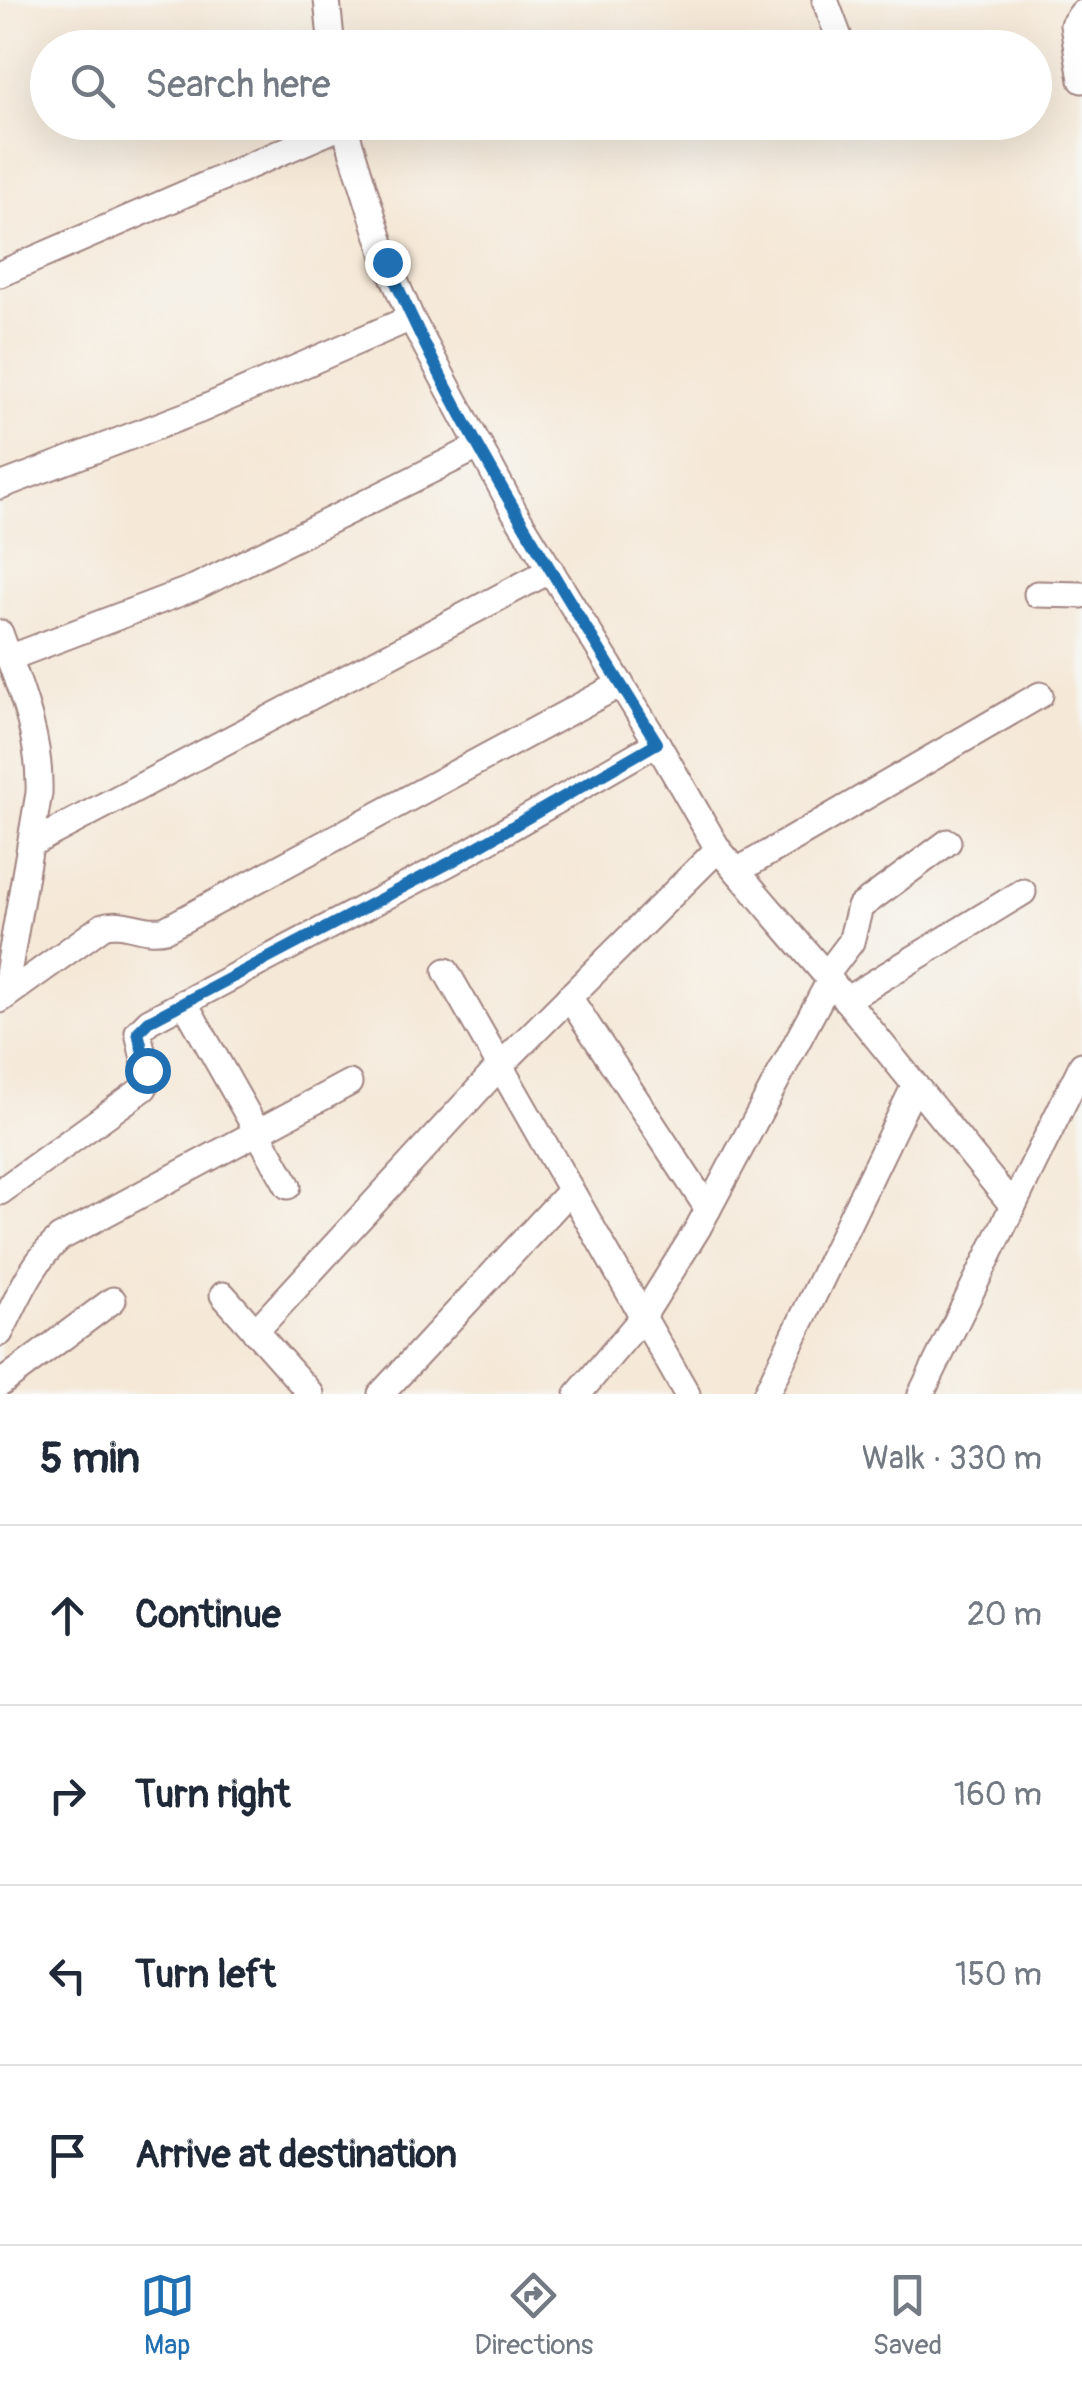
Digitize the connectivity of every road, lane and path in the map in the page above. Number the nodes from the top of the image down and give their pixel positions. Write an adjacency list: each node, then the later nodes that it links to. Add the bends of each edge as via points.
1 (327, 0): 4 (street)
2 (825, 0): 5 (street)
3 (1082, 13): 6 (street, via 1073,26)
4 (330, 30)
5 (837, 30)
6 (1082, 80)
7 (306, 140): 9 (street)
8 (348, 140): 10 (street)
9 (0, 274)
10 (411, 318): 11 (street); 12 (street, via 200,410)
11 (480, 446): 13 (street); 17 (street, via 196,586)
12 (0, 486)
13 (551, 570): 18 (street); 22 (street)
14 (1037, 594): 15 (street)
15 (1082, 595)
16 (0, 633): 17 (street)
17 (9, 658): 22 (street, via 40,766)
18 (621, 684): 20 (street); 27 (street, via 166,929 103,926)
19 (1040, 696): 24 (street)
20 (657, 743): 23 (street); 30 (street, via 451,862)
21 (948, 842): 28 (street, via 860,906)
22 (31, 844): 27 (street)
23 (718, 849): 24 (street); 29 (street)
24 (737, 870): 28 (street)
25 (1023, 892): 28 (street)
26 (446, 971): 32 (street)
27 (3, 984)
28 (834, 985): 34 (street); 40 (street)
29 (569, 997): 32 (street); 40 (street)
30 (184, 1002): 35 (street); 38 (street, via 138,1032 144,1088)
31 (1082, 1065): 39 (street)
32 (500, 1066): 37 (street); 44 (street)
33 (349, 1083): 35 (street)
34 (914, 1087): 39 (street); 51 (street)
35 (257, 1131): 36 (street); 45 (street, via 60,1238 32,1271)
36 (288, 1186)
37 (570, 1190): 43 (street); 48 (street)
38 (0, 1192)
39 (1013, 1206): 52 (street)
40 (708, 1209): 43 (street)
41 (222, 1295): 44 (street)
42 (113, 1300): 46 (street)
43 (642, 1318): 49 (street); 50 (street)
44 (255, 1332): 47 (street)
45 (0, 1334)
46 (0, 1384)
47 (311, 1394)
48 (381, 1394)
49 (578, 1394)
50 (687, 1394)
51 (766, 1394)
52 (921, 1394)

